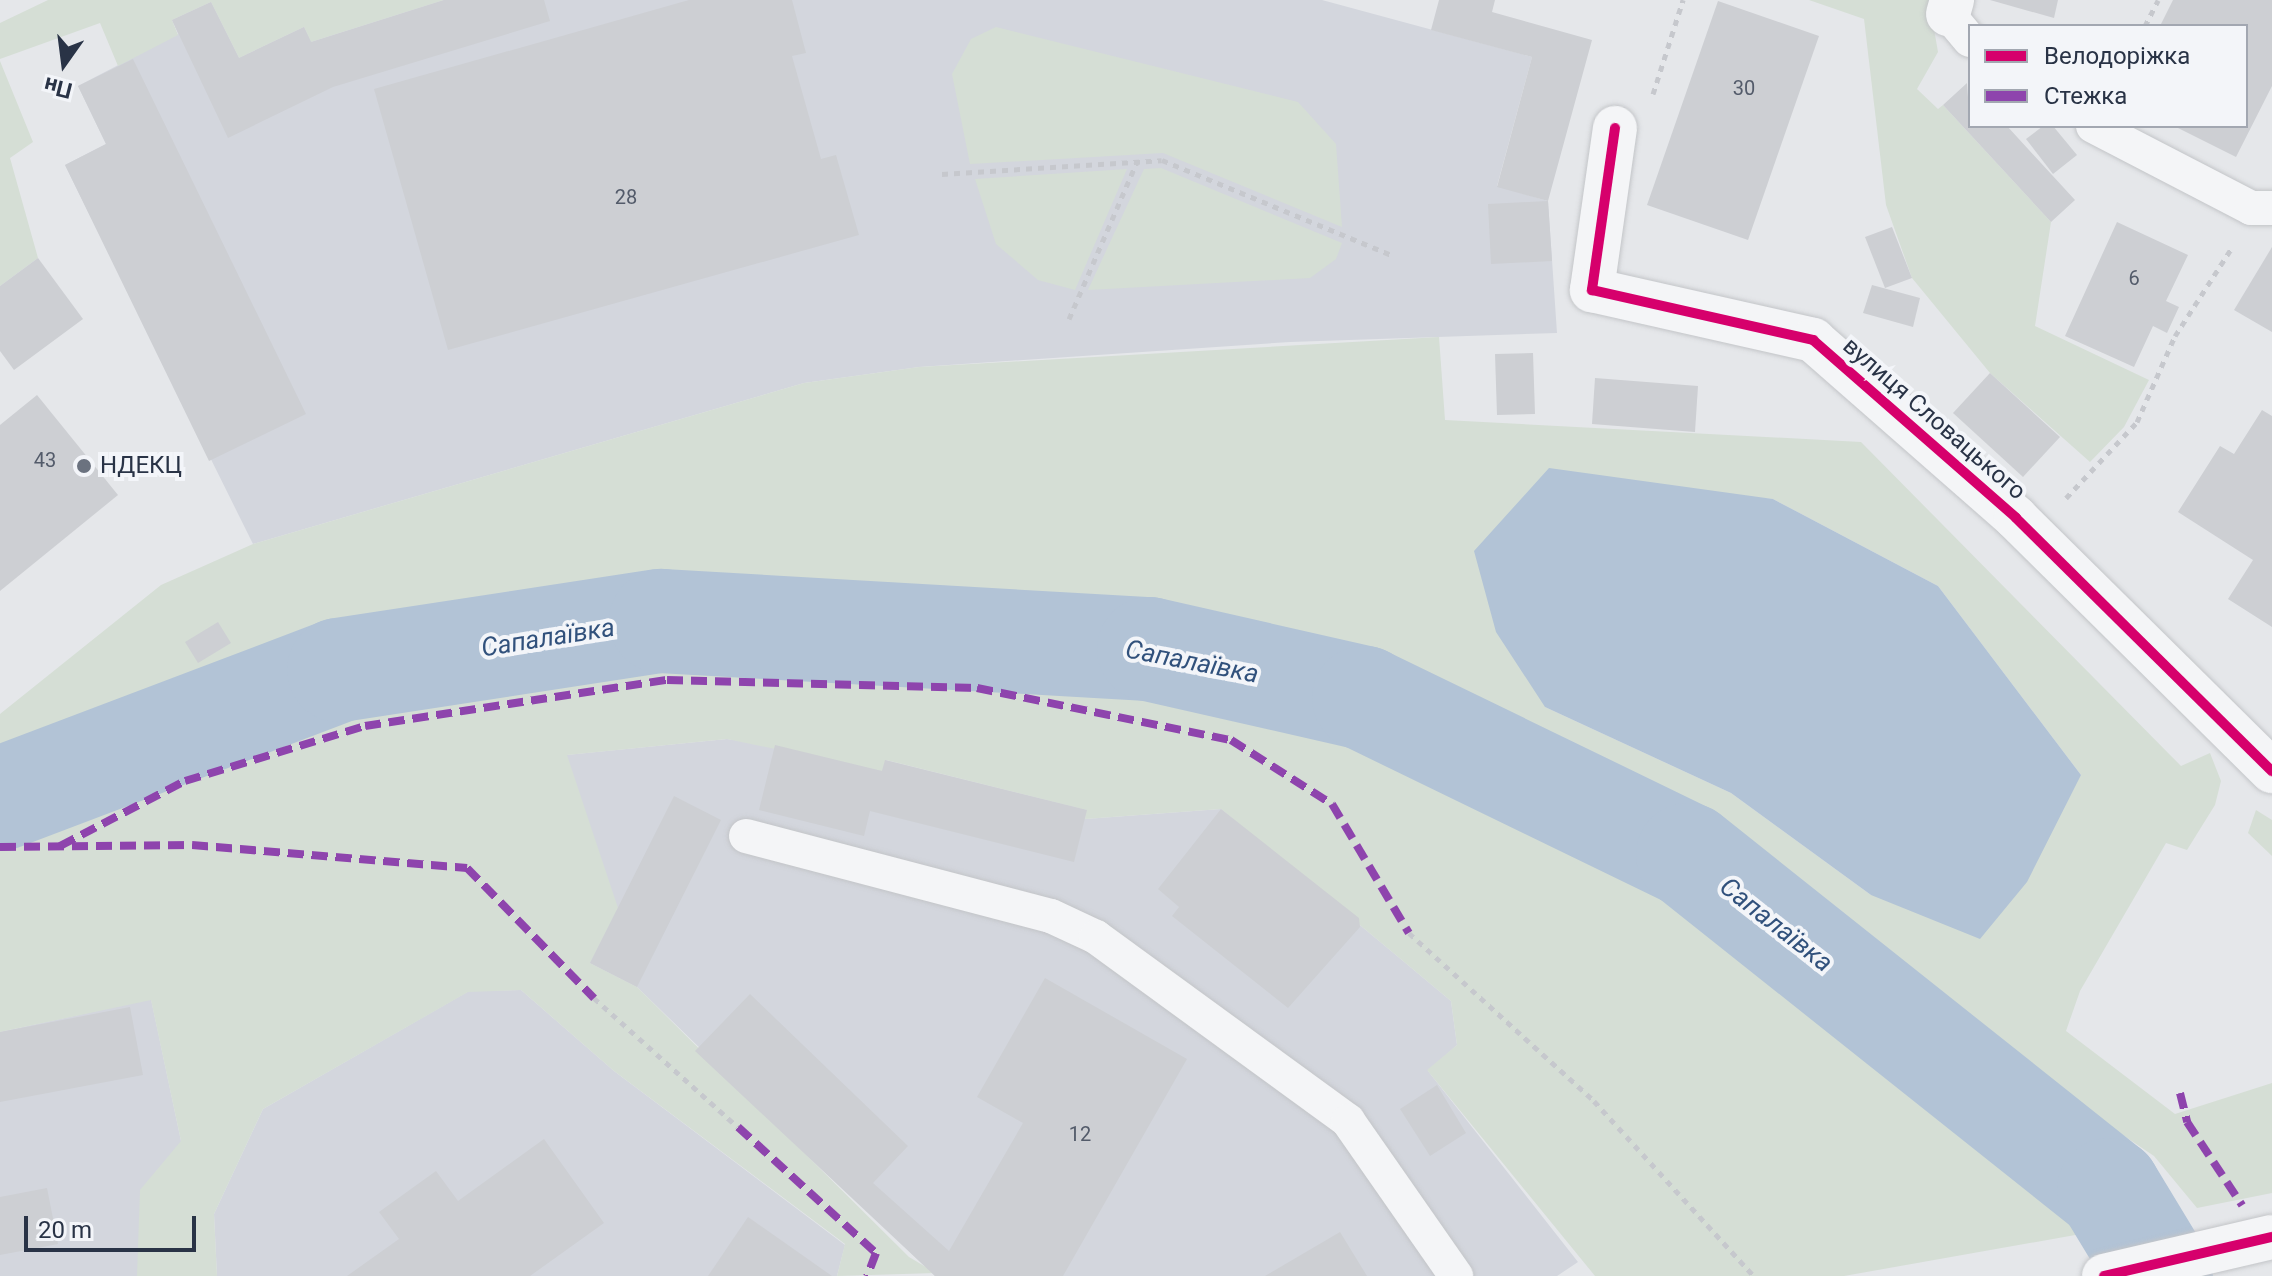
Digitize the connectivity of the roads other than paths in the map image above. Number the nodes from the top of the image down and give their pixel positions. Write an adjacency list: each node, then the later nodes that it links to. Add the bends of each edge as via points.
1 (1615, 128): 4 (street, вулиця Словацького, via 1592,290 1813,340 2016,518)
2 (2097, 128): 3 (lane)
3 (2262, 208)
4 (2272, 771)
5 (746, 836): 7 (lane, via 1051,916 1096,937 1348,1121)
6 (2253, 1242): 8 (street)
7 (1456, 1276)
8 (2104, 1276)

